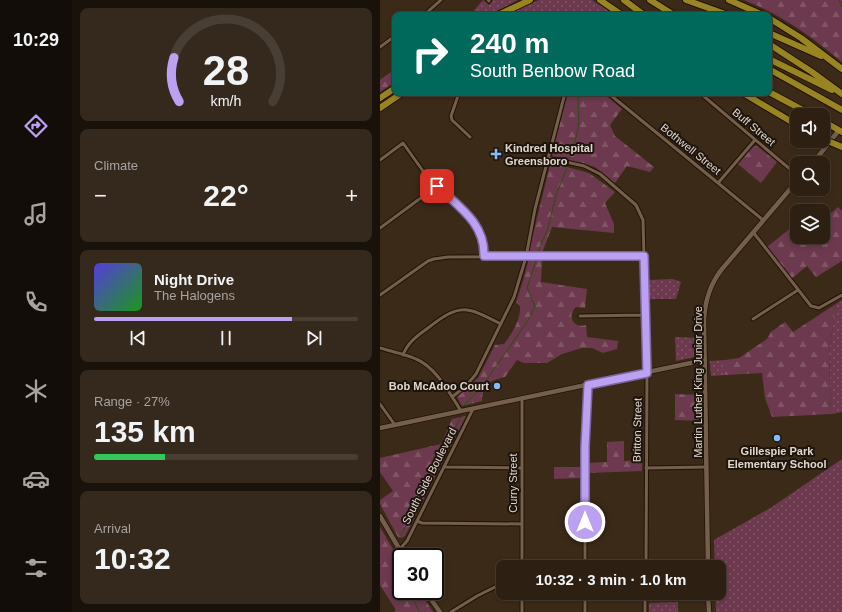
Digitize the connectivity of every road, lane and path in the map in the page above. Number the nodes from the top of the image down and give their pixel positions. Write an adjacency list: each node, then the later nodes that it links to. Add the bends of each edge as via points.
1 (441, 0): 9 (street)
2 (530, 0): 10 (highway)
3 (600, 0): 11 (highway)
4 (624, 0): 12 (highway)
5 (686, 0): 8 (highway)
6 (729, 0): 16 (highway)
7 (652, 2): 13 (highway)
8 (708, 8): 14 (highway); 15 (highway)
9 (427, 12)
10 (504, 12)
11 (618, 12)
12 (640, 12)
13 (669, 12)
14 (715, 12)
15 (719, 12)
16 (756, 12)
17 (772, 20): 23 (highway)
18 (772, 34): 23 (highway)
19 (392, 38): 21 (street)
20 (772, 46): 28 (highway)
21 (380, 47)
22 (772, 60): 28 (highway)
23 (835, 63): 24 (highway)
24 (842, 69)
25 (772, 71): 38 (highway)
26 (392, 90): 35 (highway)
27 (772, 94): 37 (highway)
28 (842, 94)
29 (398, 96): 36 (highway)
30 (458, 96): 42 (street, via 452,120)
31 (564, 96): 47 (street)
32 (612, 96): 50 (street, Bothwell Street)
33 (704, 96): 43 (street, Buff Street)
34 (748, 96): 39 (highway)
35 (380, 98)
36 (380, 108)
37 (799, 108)
38 (840, 109)
39 (790, 121)
40 (830, 125): 41 (highway)
41 (841, 131): 46 (main road)
42 (470, 137)
43 (755, 140): 49 (street, Buff Street); 50 (street)
44 (830, 142): 45 (highway, bridge)
45 (842, 147)
46 (818, 156)
47 (548, 158): 57 (street, Britton Street, via 592,170 636,205 643,220); 58 (street)
48 (380, 160): 51 (street, via 403,143 428,178)
49 (790, 169)
50 (718, 182): 53 (street, Bothwell Street)
51 (437, 186): 54 (street); 56 (street, via 477,225 484,245)
52 (790, 189): 53 (main road, Martin Luther King Junior Drive)
53 (763, 220): 55 (main road, Martin Luther King Junior Drive)
54 (380, 228)
55 (753, 232): 59 (street); 68 (main road, Martin Luther King Junior Drive, via 711,285 705,311)
56 (484, 256): 58 (street); 60 (street, via 434,259)
57 (644, 256): 58 (street); 62 (street, Britton Street)
58 (526, 257): 65 (street, via 514,297)
59 (798, 290): 61 (street, via 811,306 816,308); 64 (street)
60 (380, 294)
61 (842, 295)
62 (646, 315): 63 (street); 69 (street, Britton Street)
63 (580, 316)
64 (753, 319)
65 (501, 324): 67 (street, via 477,312 452,311 414,339); 71 (street, via 476,374)
66 (380, 350): 67 (street)
67 (403, 355): 71 (street, via 426,365)
68 (705, 360): 69 (main road); 79 (main road, Martin Luther King Junior Drive)
69 (647, 373): 70 (main road); 81 (street, Britton Street)
70 (588, 385): 72 (main road); 88 (street)
71 (452, 397): 75 (street)
72 (522, 399): 74 (main road); 80 (street, Curry Street)
73 (380, 404): 76 (street)
74 (473, 408): 75 (main road); 78 (street, South Side Boulevard)
75 (461, 411): 76 (main road)
76 (395, 425): 77 (main road)
77 (380, 428)
78 (445, 467): 80 (street); 83 (street, South Side Boulevard)
79 (708, 467): 81 (street); 90 (main road, Martin Luther King Junior Drive)
80 (522, 468): 84 (street, Curry Street)
81 (646, 468): 89 (street, Britton Street)
82 (380, 516): 85 (main road)
83 (417, 521): 84 (street); 86 (street, South Side Boulevard)
84 (522, 524): 87 (street, Curry Street)
85 (398, 548)
86 (401, 548)
87 (522, 560)
88 (585, 560)
89 (646, 560)
90 (708, 560)
91 (496, 586): 98 (street)
92 (431, 600): 97 (main road)
93 (522, 600): 99 (street)
94 (585, 600): 100 (street)
95 (646, 600): 101 (street)
96 (708, 600): 102 (main road)
97 (440, 612)
98 (451, 612)
99 (522, 612)
100 (585, 612)
101 (645, 612)
102 (709, 612)

